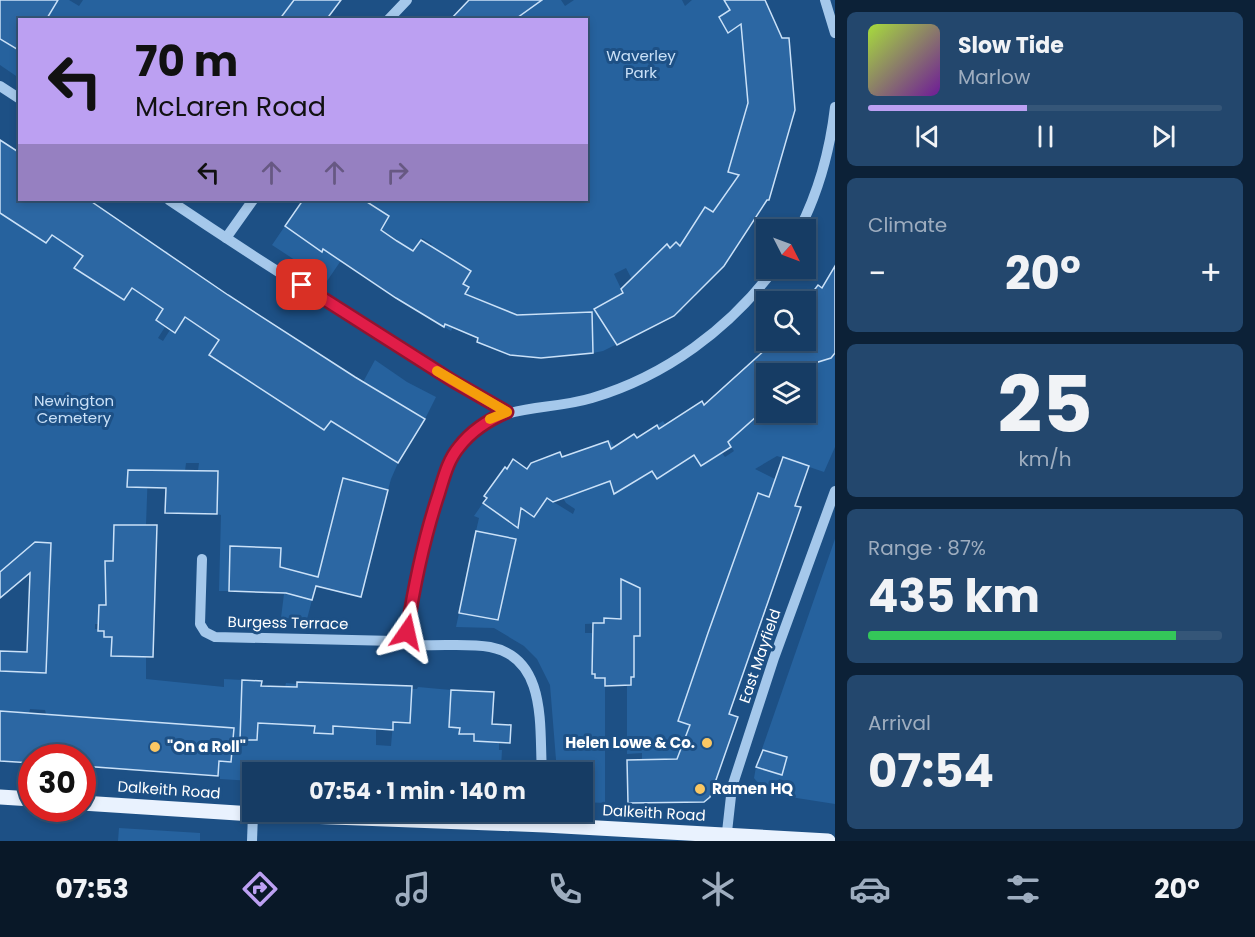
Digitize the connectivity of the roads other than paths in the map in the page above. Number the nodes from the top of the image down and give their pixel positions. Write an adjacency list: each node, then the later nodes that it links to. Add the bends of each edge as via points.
1 (407, 0): 3 (street)
2 (825, 0): 4 (street)
3 (390, 18)
4 (835, 33)
5 (0, 86): 6 (street)
6 (18, 98)
7 (835, 108): 10 (street, via 822,174)
8 (170, 201): 11 (street)
9 (252, 201): 11 (street)
10 (804, 219)
11 (226, 238): 13 (street)
12 (766, 279): 13 (street, via 722,326 661,369 593,398)
13 (507, 412): 16 (street, via 468,436 446,471 420,568 407,632)
14 (835, 491): 24 (street, East Mayfield, via 732,787)
15 (202, 559): 16 (street, Burgess Terrace, via 200,624 215,637)
16 (409, 639): 17 (street, via 420,645 488,647 521,664 532,679 537,696)
17 (541, 762)
18 (0, 797): 19 (main road)
19 (18, 798)
20 (96, 804): 21 (main road, Dalkeith Road)
21 (242, 813)
22 (253, 822): 25 (street)
23 (580, 822): 24 (main road, Dalkeith Road)
24 (726, 838): 26 (main road, Dalkeith Road)
25 (252, 841)
26 (828, 841)

